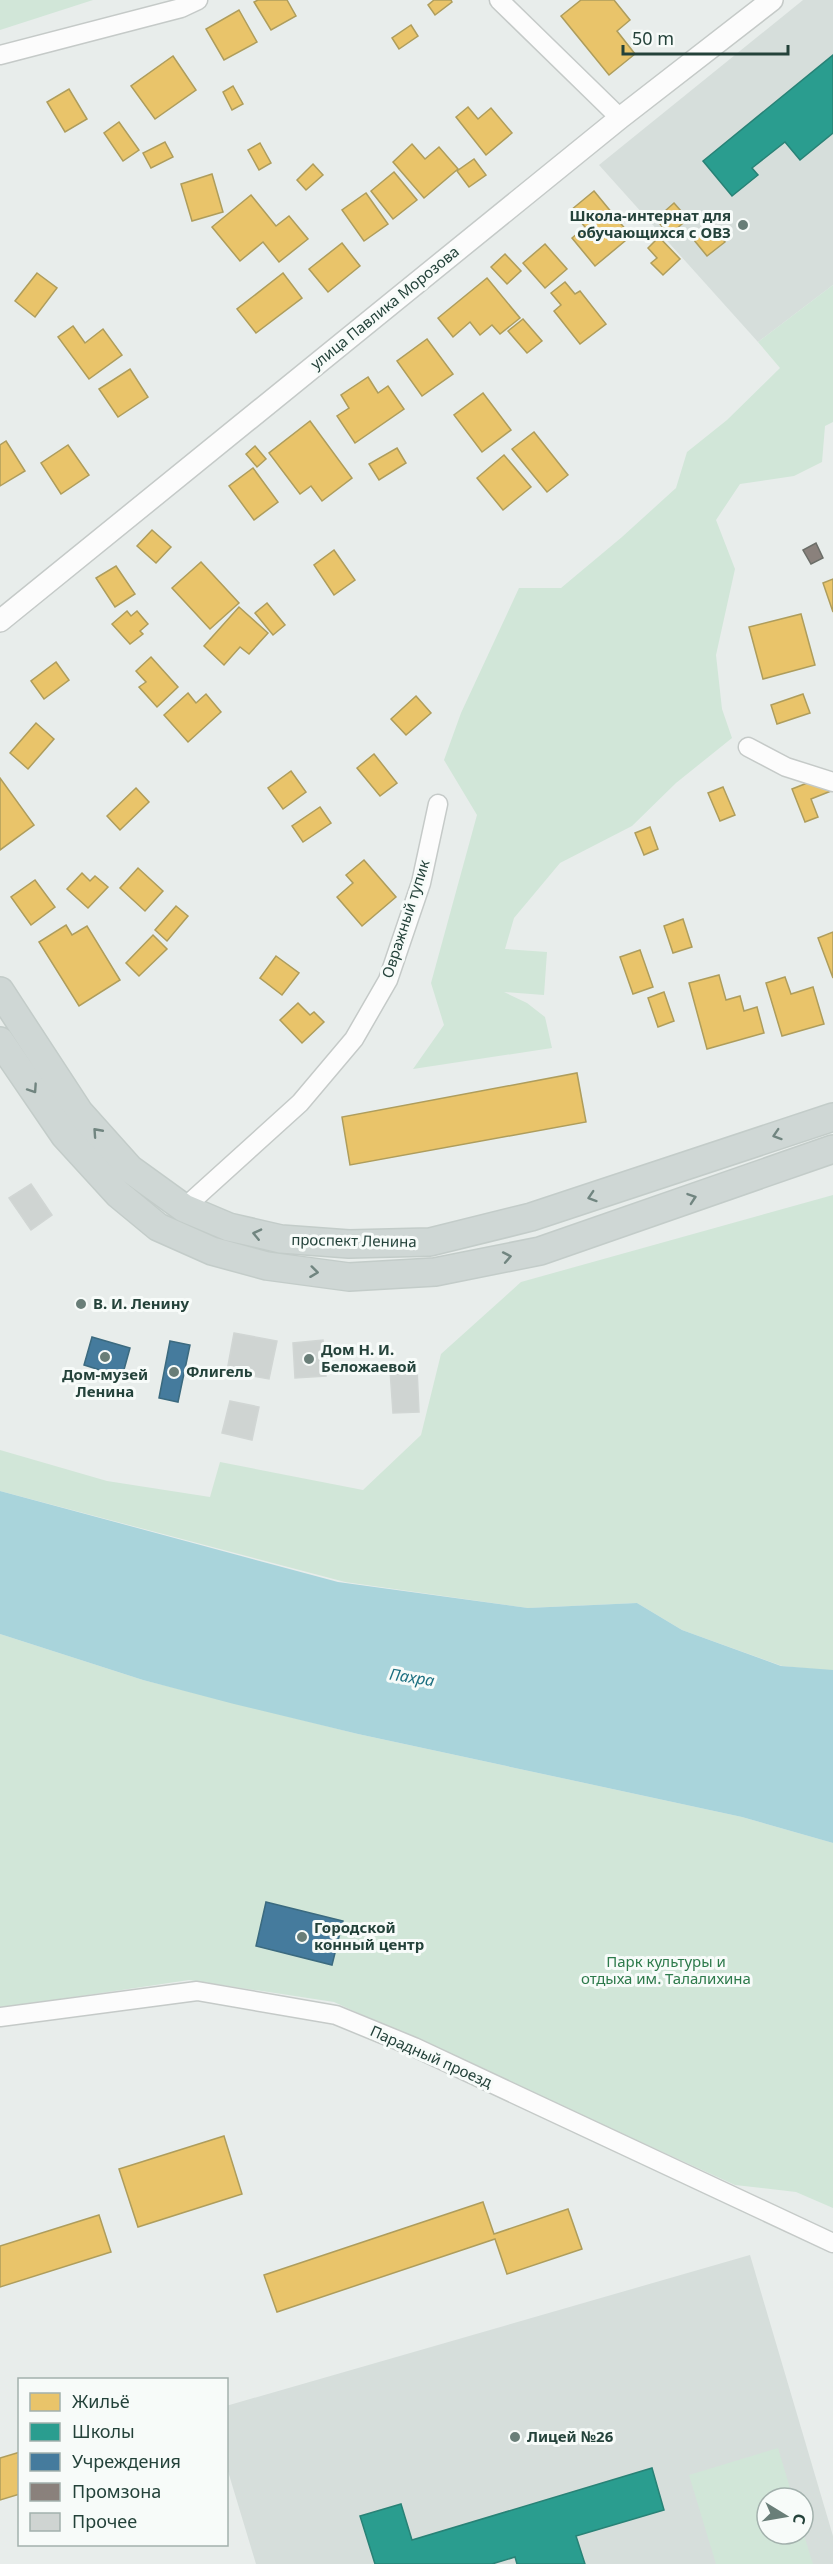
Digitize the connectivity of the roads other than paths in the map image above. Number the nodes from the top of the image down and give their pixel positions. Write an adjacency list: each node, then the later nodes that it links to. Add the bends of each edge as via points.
1 (198, 0): 4 (street, via 182,8)
2 (499, 0): 5 (street)
3 (772, 0): 5 (street, улица Павлика Морозова)
4 (0, 55)
5 (620, 118): 6 (street, улица Павлика Морозова)
6 (0, 621)
7 (748, 747): 8 (street, via 786,767)
8 (833, 782)
9 (438, 804): 14 (street, Овражный тупик, via 421,883 387,980 354,1039 300,1103)
10 (0, 992): 14 (main road, проспект Ленина, one-way to 10, via 130,1169 79,1112)
11 (0, 1041): 13 (main road, проспект Ленина, one-way to 13, via 65,1136 118,1194 158,1227 212,1251 267,1266 349,1277 435,1272 528,1253)
12 (833, 1117): 14 (main road, проспект Ленина, one-way to 14, via 531,1217 430,1242 349,1244 281,1239 229,1227)
13 (833, 1149)
14 (184, 1208)
15 (0, 2018): 16 (street, Парадный проезд, via 197,1991 336,2015)
16 (833, 2243)

